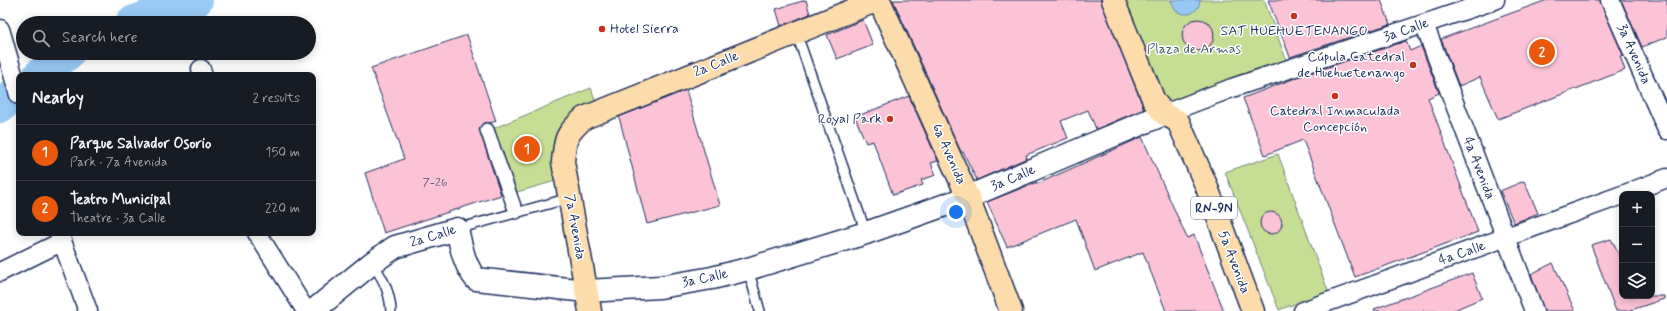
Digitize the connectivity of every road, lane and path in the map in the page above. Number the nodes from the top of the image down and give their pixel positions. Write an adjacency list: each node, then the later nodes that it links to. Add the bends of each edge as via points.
1 (879, 0): 7 (main road, 2a Calle); 16 (main road, 6a Avenida)
2 (1113, 0): 9 (main road, 5a Avenida / RN-9N, via 1154,101)
3 (1495, 0): 5 (street, 3a Calle)
4 (1610, 0): 11 (street, 3a Avenida)
5 (1424, 24): 9 (street, 3a Calle, via 1232,88); 23 (street, 4a Avenida)
6 (0, 29): 8 (street)
7 (796, 32): 12 (main road, 2a Calle, via 584,118 571,129); 20 (lane)
8 (16, 84)
9 (1164, 114): 16 (main road, 3a Calle); 34 (main road, 5a Avenida / RN-9N, via 1178,121 1206,185)
10 (487, 130): 18 (street)
11 (1667, 130)
12 (564, 142): 17 (main road, 7a Avenida, via 563,162)
13 (1667, 178): 14 (street)
14 (1633, 191)
15 (1619, 196): 23 (street, 4a Calle)
16 (968, 197): 20 (main road, 3a Calle); 33 (main road, 6a Avenida)
17 (570, 198): 18 (lane, 2a Calle); 27 (main road, 7a Avenida)
18 (516, 212): 19 (lane, 2a Calle)
19 (456, 229): 24 (main road, 2a Calle, via 395,248); 27 (main road, 3a Calle, via 462,252 476,284)
20 (866, 233): 25 (main road, 3a Calle)
21 (259, 236): 29 (street)
22 (60, 237): 26 (street); 28 (street)
23 (1506, 238): 35 (street, 4a Calle); 36 (street, 4a Avenida)
24 (372, 263): 30 (main road, 2a Calle); 31 (lane, via 383,278)
25 (748, 269): 27 (main road, 3a Calle); 32 (lane)
26 (0, 272)
27 (588, 301)
28 (88, 311)
29 (306, 311)
30 (313, 311)
31 (391, 311)
32 (760, 311)
33 (1011, 311)
34 (1253, 311)
35 (1303, 311)
36 (1534, 311)

